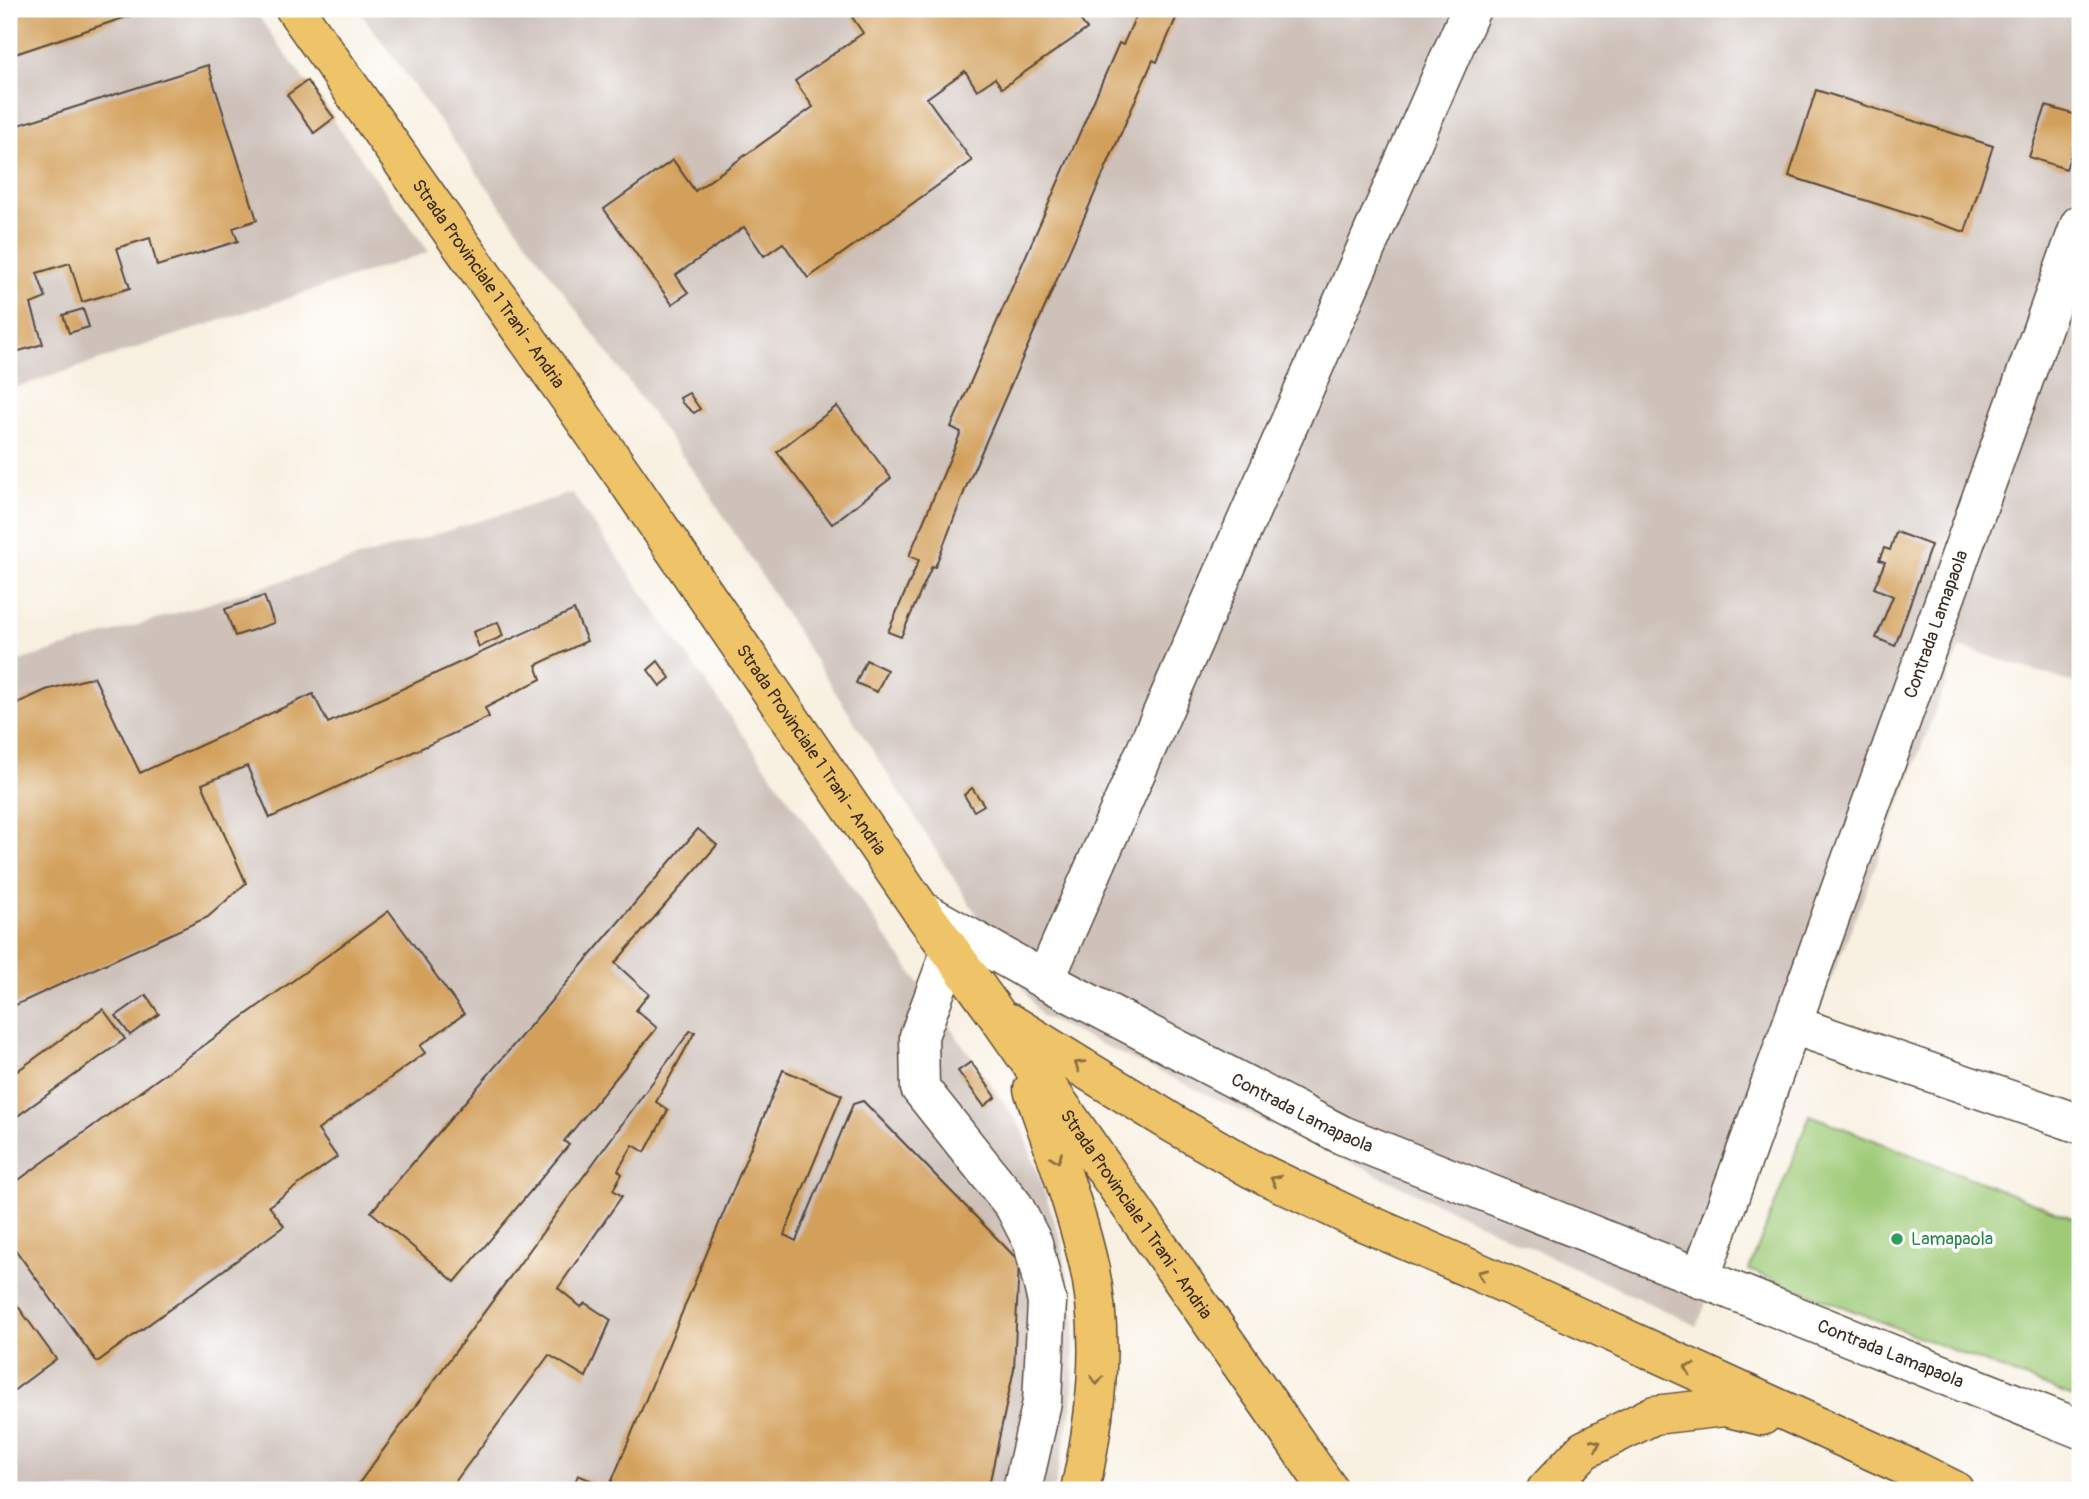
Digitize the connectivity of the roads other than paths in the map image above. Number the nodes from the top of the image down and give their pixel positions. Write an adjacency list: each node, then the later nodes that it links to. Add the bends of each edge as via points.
1 (295, 9): 4 (main road, Strada Provinciale 1 Trani - Andria)
2 (1471, 9): 6 (street)
3 (2080, 224): 8 (street, Contrada Lamapaola)
4 (921, 910): 5 (main road, Strada Provinciale 1 Trani - Andria); 6 (street, Contrada Lamapaola)
5 (950, 952): 7 (main road, Strada Provinciale 1 Trani - Andria); 15 (street, via 919,1036 920,1088 1014,1206 1033,1243 1047,1302 1042,1402)
6 (1045, 980): 11 (street, Contrada Lamapaola, via 1342,1135)
7 (997, 1015): 9 (main road, Strada Provinciale 1 Trani - Andria); 13 (main road, one-way to 7, via 1252,1169)
8 (1793, 1025): 10 (street); 11 (street, Contrada Lamapaola)
9 (1019, 1047): 16 (main road, one-way to 16, via 1069,1195 1093,1294 1096,1401); 17 (main road, Strada Provinciale 1 Trani - Andria)
10 (2080, 1124)
11 (1700, 1279): 12 (street, Contrada Lamapaola)
12 (2080, 1429)
13 (1840, 1437): 14 (main road); 18 (main road, one-way to 13, via 1584,1450 1654,1415 1725,1407)
14 (1916, 1471): 19 (main road); 20 (main road)
15 (1022, 1490)
16 (1080, 1490)
17 (1329, 1490)
18 (1546, 1490)
19 (1954, 1490)
20 (1966, 1490)

